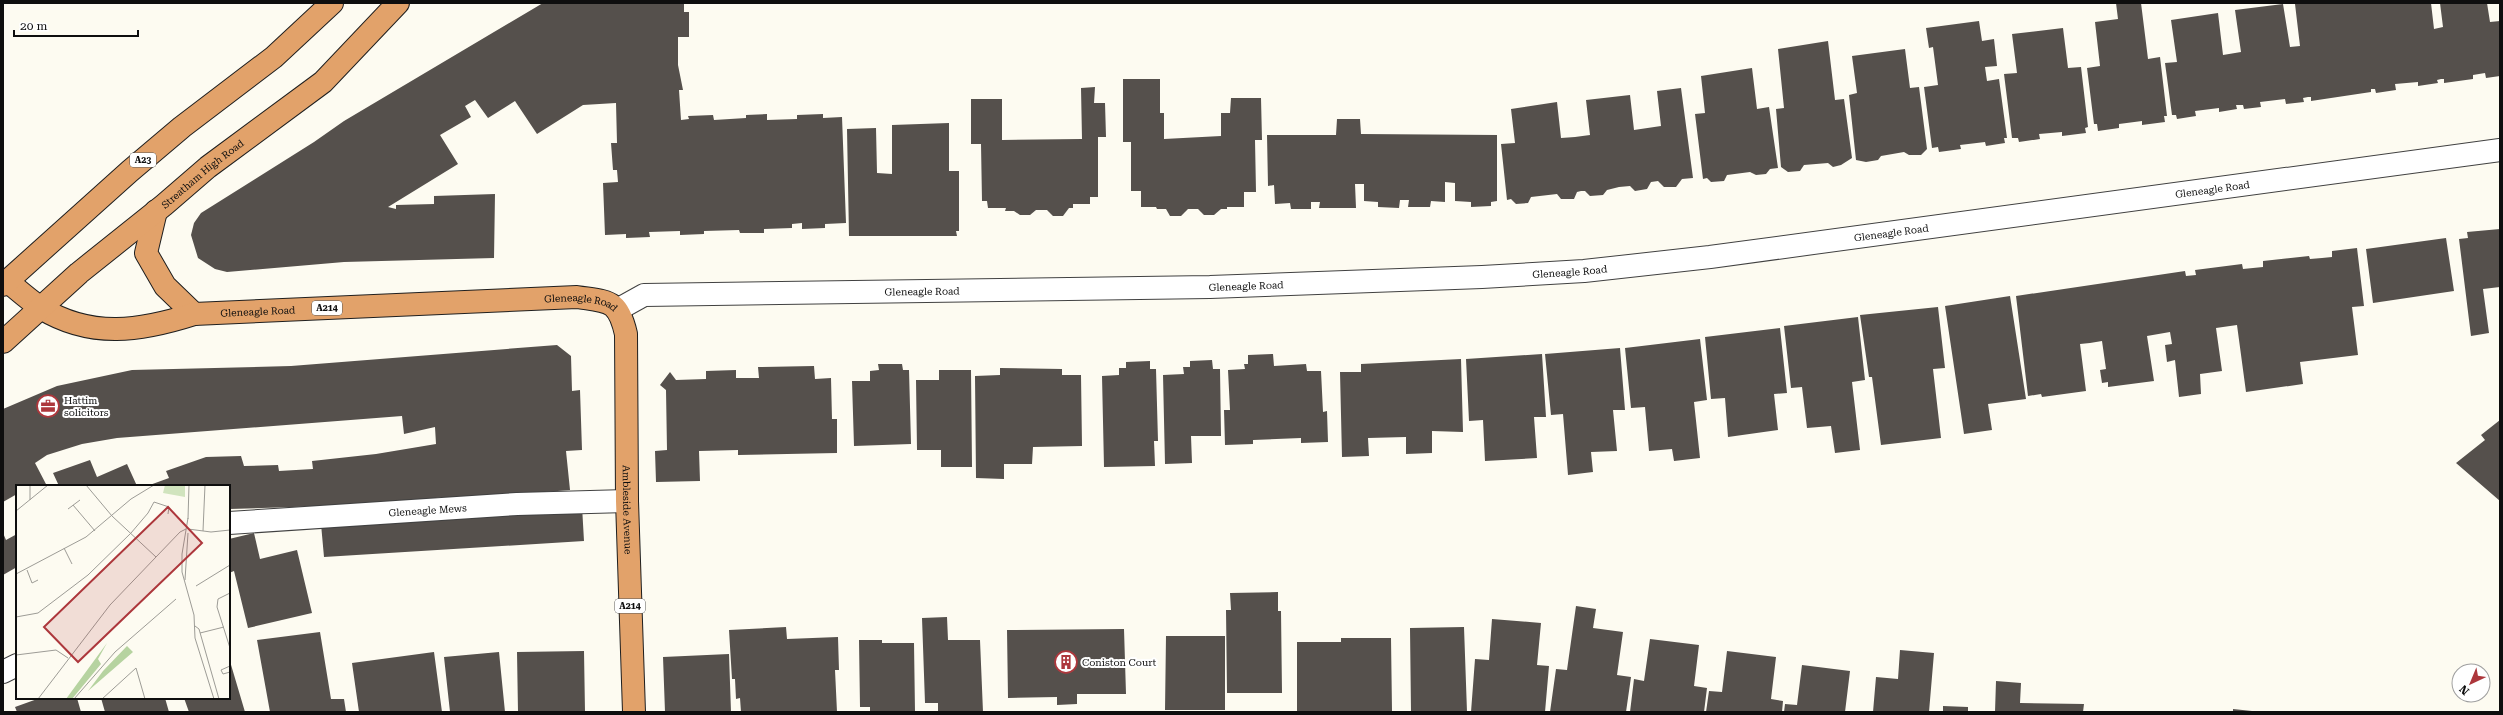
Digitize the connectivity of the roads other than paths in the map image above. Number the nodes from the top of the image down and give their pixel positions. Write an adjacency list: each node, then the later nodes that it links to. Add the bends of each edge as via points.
1 (332, 3): 5 (highway, A23, via 274,57 182,127)
2 (398, 3): 4 (highway, Streatham High Road, via 323,82 208,167)
3 (2500, 150): 7 (street, Gleneagle Road, via 1710,257 1584,271 1210,287 644,295)
4 (156, 211): 6 (highway, Streatham High Road); 8 (highway, via 146,253 166,286)
5 (4, 281): 6 (highway, Gleneagle Road / A214)
6 (40, 307): 8 (highway, Gleneagle Road / A214, via 59,318 83,326 111,329 157,326); 9 (highway, Streatham High Road)
7 (617, 310): 8 (highway, Gleneagle Road / A214, via 608,302 577,297); 10 (highway, Ambleside Avenue / A214, via 623,320 626,334)
8 (194, 314)
9 (3, 342)
10 (627, 501): 11 (street, Gleneagle Mews, via 509,504); 14 (highway, Ambleside Avenue / A214)
11 (230, 523)
12 (16, 666): 13 (street)
13 (3, 672)
14 (634, 712)

